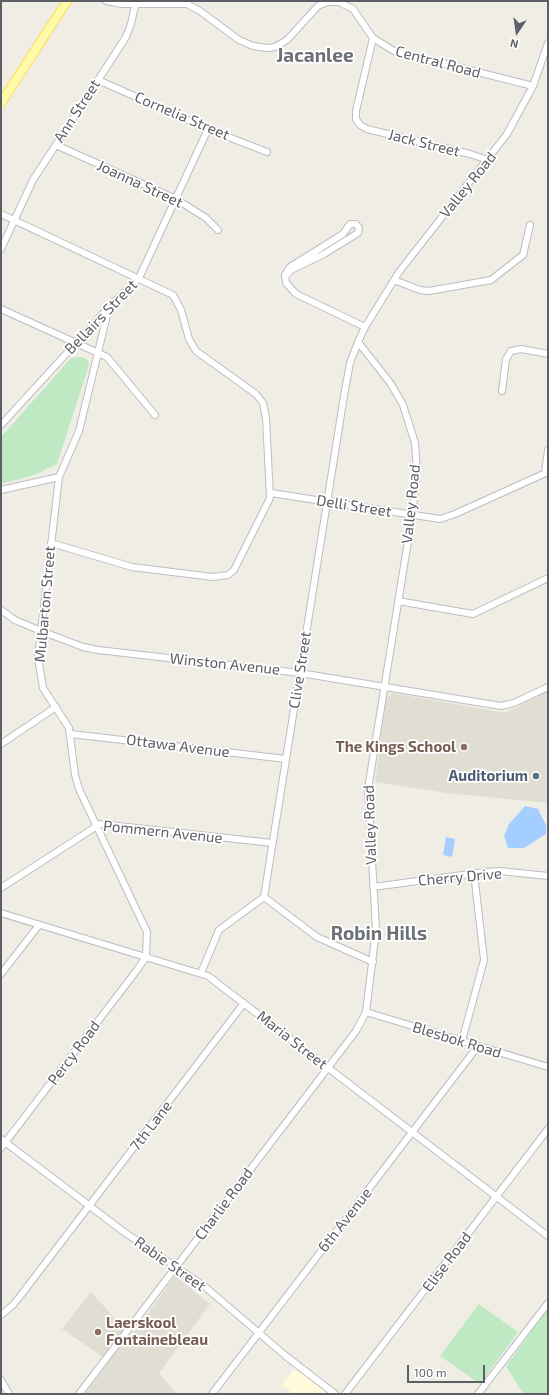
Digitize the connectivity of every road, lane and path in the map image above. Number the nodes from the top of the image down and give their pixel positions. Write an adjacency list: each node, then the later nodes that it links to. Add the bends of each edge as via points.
1 (67, 1): 9 (main road)
2 (106, 1): 3 (street, Central Road, via 122,4)
3 (136, 2): 4 (street, Central Road, via 187,4 239,40 267,48 275,47 287,40 322,4 332,1); 7 (street, Ann Street, via 129,30)
4 (346, 3): 5 (street, Central Road)
5 (373, 38): 8 (street, Central Road, via 400,53); 13 (street, Jack Street, via 356,111 356,119 360,125 367,129)
6 (548, 43): 8 (street, Valley Road)
7 (98, 80): 10 (street, Cornelia Street); 11 (street, Ann Street)
8 (533, 86): 13 (street, Valley Road, via 515,121)
9 (1, 104)
10 (208, 129): 12 (street, Cornelia Street); 14 (street, Bellairs Street)
11 (56, 145): 14 (street, Joanna Street); 16 (street, Ann Street, via 30,185)
12 (267, 152)
13 (488, 160): 22 (street, Valley Road)
14 (176, 200): 18 (street, Joanna Street, via 206,218); 20 (street, Bellairs Street)
15 (1, 214): 16 (street)
16 (14, 220): 19 (street, Ann Street); 20 (street)
17 (530, 225): 22 (street, via 524,253 491,280 429,291)
18 (218, 230)
19 (1, 249)
20 (139, 278): 23 (street, Bellairs Street); 37 (street, via 173,295 196,351 252,391 263,403)
21 (285, 278): 21 (street, via 287,270 343,234 350,224 354,223 359,227 358,233 291,270); 25 (street, via 286,283 296,294)
22 (394, 280): 25 (street, Valley Road)
23 (109, 307): 27 (street, Bellairs Street); 28 (street, Mulbarton Street)
24 (1, 309): 27 (street)
25 (364, 327): 26 (street, Valley Road)
26 (358, 342): 38 (street, Clive Street, via 349,369); 39 (street, Valley Road, via 396,392 412,430 417,471)
27 (76, 343): 28 (street); 32 (street, Bellairs Street)
28 (98, 354): 31 (street, via 109,359); 35 (street, Mulbarton Street, via 79,431)
29 (548, 354): 30 (street, via 511,351 506,359)
30 (502, 391)
31 (155, 415)
32 (1, 425)
33 (548, 450): 34 (street)
34 (546, 472): 39 (street, Delli Street, via 448,517 436,519)
35 (59, 477): 36 (street); 40 (street, Mulbarton Street)
36 (1, 490)
37 (271, 493): 38 (street, Delli Street); 40 (street, via 236,565 231,573 225,576 132,567)
38 (328, 502): 39 (street, Delli Street); 47 (street, Clive Street)
39 (412, 516): 42 (street, Valley Road)
40 (51, 543): 46 (street, Mulbarton Street)
41 (548, 578): 42 (street, via 474,614)
42 (398, 601): 49 (street, Valley Road)
43 (1, 610): 44 (street, Winston Avenue)
44 (8, 616): 45 (street); 46 (street, Winston Avenue)
45 (1, 620)
46 (40, 631): 47 (street, Winston Avenue, via 98,650); 50 (street, Mulbarton Street, via 38,657 42,683 46,694)
47 (300, 673): 49 (street, Winston Avenue); 53 (street, Clive Street)
48 (548, 686): 49 (street, Winston Avenue, via 501,706)
49 (384, 687): 58 (street, Valley Road, via 368,789)
50 (56, 707): 51 (street, Mulbarton Street); 52 (street)
51 (71, 734): 53 (street, Ottawa Avenue); 54 (street, Mulbarton Street, via 77,785)
52 (1, 744)
53 (286, 758): 55 (street, Clive Street)
54 (96, 825): 55 (street, Pommern Avenue, via 108,824); 59 (street, Pommern Avenue); 63 (street, Mulbarton Street, via 145,929 148,939)
55 (272, 843): 60 (street, Clive Street)
56 (474, 873): 57 (street, Cherry Drive, via 500,871); 58 (street, Cherry Drive); 69 (street, via 484,960)
57 (548, 876)
58 (373, 887): 64 (street, Valley Road, via 376,923)
59 (1, 888)
60 (264, 897): 64 (street, via 317,937); 65 (street, via 219,930)
61 (1, 913): 62 (street, Maria Street)
62 (39, 925): 63 (street, Maria Street); 66 (street)
63 (146, 957): 65 (street, Maria Street); 75 (street, Percy Road)
64 (373, 962): 68 (street, Valley Road)
65 (201, 973): 67 (street, Maria Street)
66 (1, 974)
67 (244, 1003): 72 (street, Maria Street); 78 (street, 7th Lane)
68 (366, 1012): 69 (street, Blesbok Road); 72 (street, Charlie Road, via 356,1032)
69 (462, 1041): 70 (street, Blesbok Road)
70 (478, 1046): 71 (street, Blesbok Road); 74 (street, 6th Avenue)
71 (548, 1067)
72 (328, 1068): 74 (street, Maria Street); 80 (street, Charlie Road)
73 (548, 1129): 77 (street, Elise Road)
74 (413, 1133): 77 (street, Maria Street); 83 (street, 6th Avenue)
75 (3, 1141): 76 (street, Percy Road); 78 (street, Rabie Street)
76 (1, 1148)
77 (497, 1197): 79 (street, Maria Street); 89 (street, Elise Road)
78 (90, 1206): 80 (street, Rabie Street, via 124,1232); 82 (street, 7th Lane, via 13,1305)
79 (548, 1236)
80 (177, 1266): 83 (street, Rabie Street); 86 (street, Charlie Road)
81 (548, 1303): 90 (street)
82 (1, 1315)
83 (259, 1333): 87 (street, 6th Avenue); 88 (street, Rabie Street)
84 (1, 1380): 85 (street)
85 (9, 1394)
86 (79, 1394)
87 (212, 1394)
88 (335, 1394)
89 (346, 1394)
90 (478, 1394)

